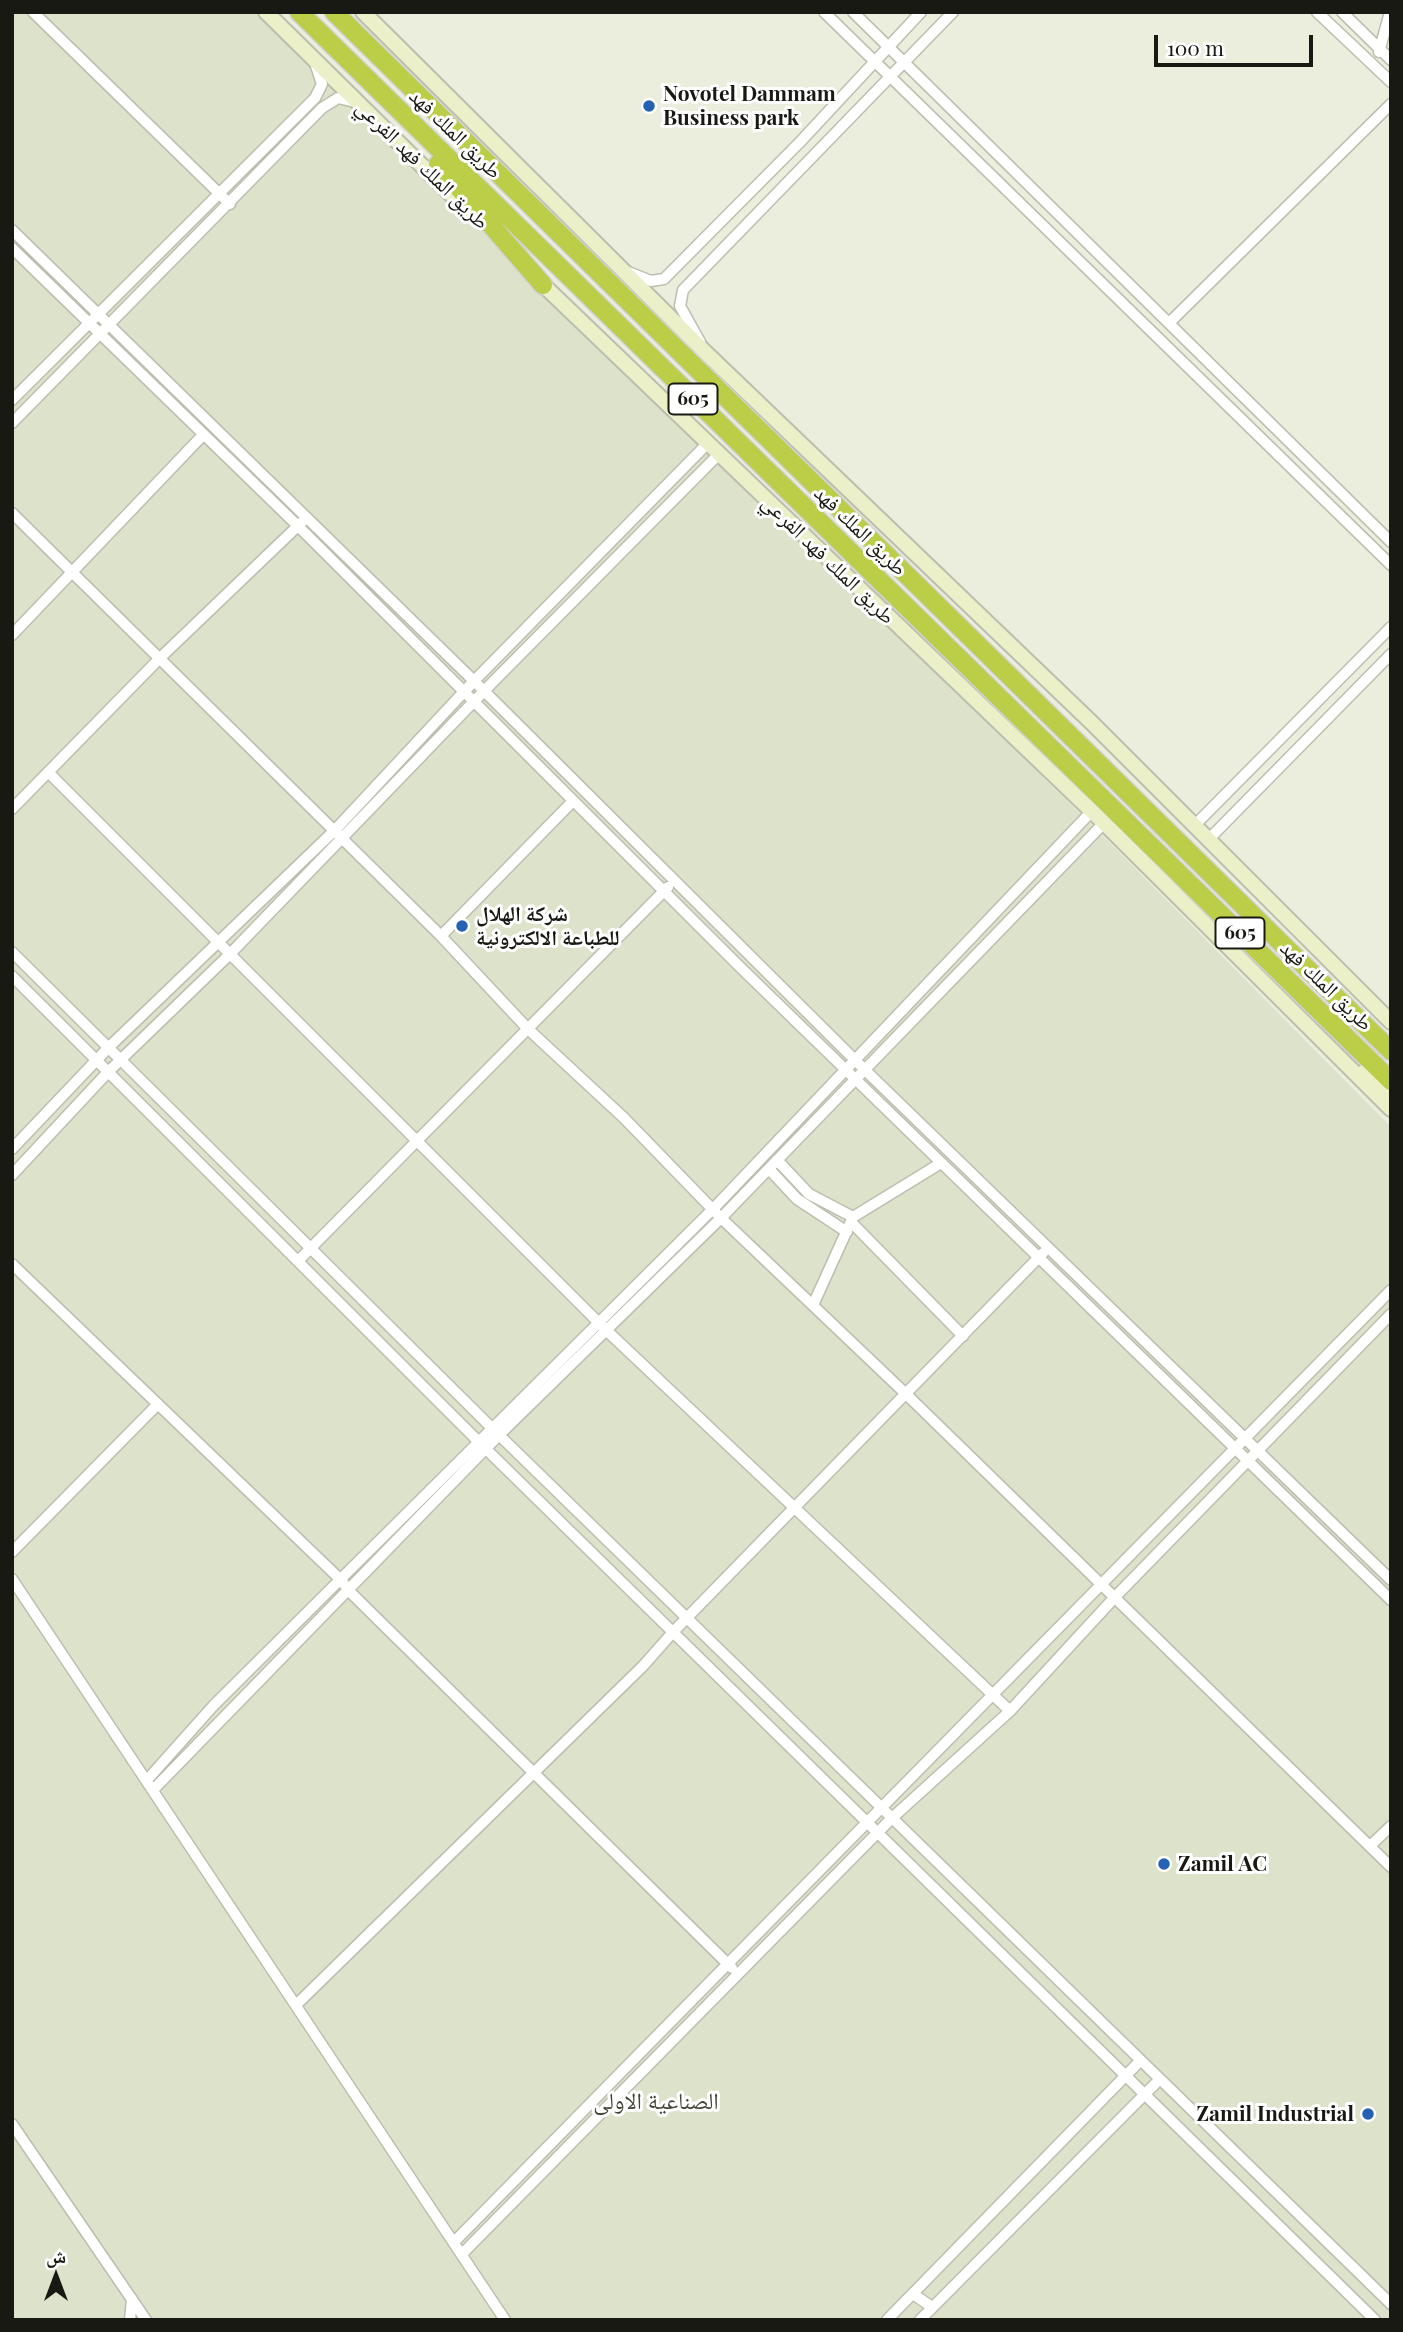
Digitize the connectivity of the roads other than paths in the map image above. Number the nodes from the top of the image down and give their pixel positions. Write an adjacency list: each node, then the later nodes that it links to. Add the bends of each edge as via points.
1 (33, 12): 25 (street)
2 (266, 12): 15 (main road, طريق الملك فهد الفرعي)
3 (299, 12): 20 (highway, طريق الملك فهد / 605)
4 (334, 12): 82 (highway, طريق الملك فهد / 605)
5 (363, 12): 29 (main road)
6 (824, 12): 18 (street)
7 (853, 12): 13 (street)
8 (921, 12): 13 (street)
9 (953, 12): 17 (street)
10 (1317, 12): 19 (street)
11 (1342, 12): 14 (street)
12 (1390, 12): 14 (street)
13 (888, 47): 17 (street); 18 (street)
14 (1379, 49): 16 (street); 19 (street)
15 (311, 56): 23 (main road, طريق الملك فهد الفرعي); 25 (street, via 321,76 320,91)
16 (1391, 60)
17 (905, 61): 21 (street); 32 (street)
18 (875, 62): 21 (street); 29 (street, via 664,279 651,281)
19 (1375, 66): 22 (street)
20 (356, 69): 30 (highway); 90 (highway, طريق الملك فهد / 605)
21 (892, 75): 34 (street, via 683,290 680,306); 47 (street)
22 (1391, 81)
23 (358, 103): 26 (street, via 338,98 322,108); 30 (main road, طريق الملك فهد الفرعي)
24 (1391, 104): 32 (street)
25 (218, 192): 26 (street); 31 (street)
26 (230, 204): 33 (street)
27 (12, 230): 31 (street)
28 (12, 248): 31 (street)
29 (623, 270): 34 (main road)
30 (543, 285): 40 (main road, طريق الملك فهد الفرعي)
31 (94, 317): 33 (street); 35 (street)
32 (1169, 323): 45 (street)
33 (105, 328): 36 (street); 39 (street); 43 (street)
34 (705, 352): 63 (main road)
35 (40, 372): 36 (street); 37 (street)
36 (57, 379): 38 (street)
37 (12, 400)
38 (12, 423)
39 (203, 435): 44 (street); 49 (street)
40 (707, 444): 41 (main road, طريق الملك فهد الفرعي); 46 (street)
41 (718, 455): 48 (street); 61 (main road, طريق الملك فهد الفرعي)
42 (12, 513): 49 (street)
43 (308, 517): 44 (street); 54 (street)
44 (298, 526): 53 (street); 56 (street)
45 (1391, 542)
46 (596, 557): 48 (street); 54 (street)
47 (1391, 565)
48 (606, 568): 55 (street)
49 (74, 571): 51 (street); 53 (street)
50 (1391, 627): 63 (street)
51 (12, 635)
52 (1391, 654): 65 (street)
53 (160, 658): 58 (street); 64 (street)
54 (474, 681): 55 (street); 56 (street)
55 (484, 691): 57 (street); 66 (street)
56 (463, 692): 57 (street); 64 (street)
57 (476, 702): 59 (street); 64 (street)
58 (48, 772): 60 (street); 69 (street)
59 (573, 801): 67 (street); 68 (street)
60 (12, 809)
61 (1091, 812): 62 (main road, طريق الملك فهد الفرعي); 70 (street)
62 (1104, 823): 74 (street); 77 (main road, طريق الملك فهد الفرعي)
63 (1195, 825): 65 (main road)
64 (339, 834): 68 (street); 69 (street, via 326,839); 73 (street)
65 (1208, 840): 76 (main road)
66 (675, 880): 67 (street); 83 (street)
67 (664, 892): 80 (street); 87 (street)
68 (441, 936): 80 (street)
69 (218, 942): 72 (street); 73 (street)
70 (965, 945): 74 (street); 83 (street)
71 (12, 952): 81 (street)
72 (206, 954): 73 (street); 81 (street)
73 (230, 954): 84 (street); 93 (street)
74 (975, 955): 86 (street)
75 (12, 976): 85 (street)
76 (1353, 985): 78 (main road); 79 (main road)
77 (1278, 998): 91 (main road); 92 (main road, طريق الملك فهد الفرعي)
78 (1391, 1022)
79 (1391, 1028)
80 (528, 1029): 93 (street); 99 (street)
81 (109, 1047): 84 (street); 85 (street)
82 (1391, 1051)
83 (857, 1059): 86 (street); 87 (street)
84 (122, 1060): 88 (street); 103 (street)
85 (98, 1061): 88 (street); 94 (street)
86 (864, 1069): 89 (street); 102 (street)
87 (848, 1070): 89 (street); 99 (street)
88 (109, 1072): 98 (street); 105 (street)
89 (855, 1080): 95 (street); 96 (street)
90 (1391, 1081)
91 (1391, 1092)
92 (1391, 1109)
93 (417, 1138): 103 (street); 111 (street)
94 (12, 1150)
95 (777, 1160): 97 (street); 101 (street, via 809,1194)
96 (941, 1163): 101 (street); 104 (street)
97 (769, 1169): 100 (street); 101 (street, via 797,1199)
98 (12, 1175)
99 (714, 1208): 100 (street); 111 (street)
100 (721, 1218): 108 (street); 112 (street)
101 (850, 1224): 108 (street); 114 (street)
102 (1048, 1247): 104 (street); 119 (street)
103 (312, 1248): 105 (street); 117 (street)
104 (1040, 1257): 114 (street); 121 (street)
105 (299, 1260): 120 (street)
106 (12, 1264): 116 (street)
107 (1391, 1290): 110 (street)
108 (813, 1306): 115 (street)
109 (1391, 1314): 113 (street)
110 (1362, 1317): 113 (street); 119 (street)
111 (599, 1320): 112 (street); 117 (street)
112 (606, 1330): 118 (street); 126 (street)
113 (1374, 1330): 122 (street)
114 (963, 1336): 115 (street)
115 (906, 1394): 126 (street); 132 (street)
116 (158, 1405): 128 (street); 131 (street)
117 (492, 1426): 118 (street); 120 (street)
118 (499, 1436): 123 (street); 136 (street)
119 (1245, 1437): 121 (street); 122 (street)
120 (480, 1440): 123 (street); 131 (street)
121 (1236, 1447): 124 (street); 125 (street)
122 (1257, 1449): 124 (street); 130 (street)
123 (487, 1450): 133 (street); 137 (street)
124 (1250, 1460): 127 (street); 135 (street)
125 (1176, 1507): 127 (street); 132 (street)
126 (793, 1509): 136 (street); 138 (street)
127 (1190, 1521): 134 (street)
128 (12, 1552)
129 (12, 1580): 141 (street)
130 (1391, 1580)
131 (342, 1581): 133 (street); 141 (street, via 214,1705)
132 (1101, 1583): 134 (street); 138 (street)
133 (349, 1591): 140 (street); 142 (street)
134 (1115, 1597): 139 (street); 148 (street)
135 (1391, 1600)
136 (687, 1618): 137 (street); 143 (street)
137 (674, 1630): 140 (street, via 643,1666); 145 (street)
138 (993, 1694): 139 (street); 143 (street)
139 (1010, 1711): 144 (street)
140 (533, 1771): 150 (street); 152 (street)
141 (146, 1780): 142 (street)
142 (153, 1790): 152 (street)
143 (880, 1810): 144 (street); 145 (street)
144 (891, 1819): 147 (street); 153 (street)
145 (868, 1822): 147 (street); 150 (street)
146 (1391, 1826): 148 (street)
147 (878, 1832): 151 (street); 154 (street)
148 (1370, 1846): 149 (street)
149 (1391, 1867)
150 (728, 1964): 151 (street); 158 (street)
151 (738, 1974): 159 (street)
152 (296, 2005): 158 (street)
153 (1140, 2061): 154 (street); 155 (street)
154 (1128, 2077): 156 (street); 160 (street)
155 (1159, 2080): 156 (street); 162 (street)
156 (1146, 2094): 163 (street); 169 (street)
157 (12, 2124): 161 (street)
158 (454, 2242): 159 (street)
159 (462, 2254): 166 (street)
160 (913, 2294): 163 (street); 167 (street)
161 (132, 2299): 164 (street); 165 (street)
162 (1391, 2304)
163 (932, 2307): 168 (street)
164 (130, 2320)
165 (146, 2320)
166 (505, 2320)
167 (887, 2320)
168 (920, 2320)
169 (1375, 2320)

